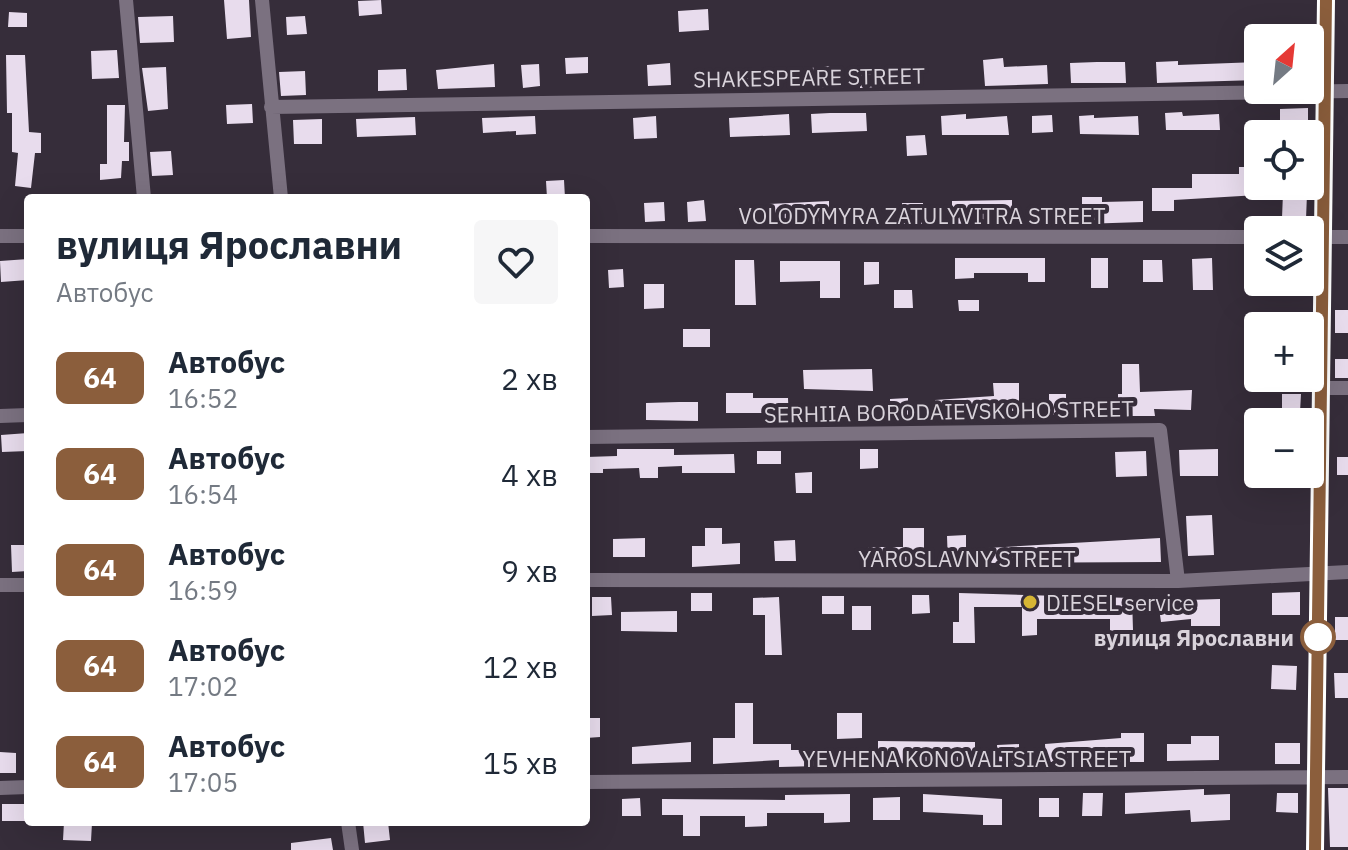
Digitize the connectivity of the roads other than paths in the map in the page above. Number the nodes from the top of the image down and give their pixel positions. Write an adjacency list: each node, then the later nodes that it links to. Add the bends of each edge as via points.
1 (126, 0): 7 (street)
2 (262, 0): 6 (street)
3 (1326, 0): 4 (street)
4 (1326, 91): 5 (street, SHAKESPEARE STREET); 6 (street, SHAKESPEARE STREET); 9 (street)
5 (1348, 91)
6 (271, 107): 8 (street)
7 (144, 194)
8 (281, 194)
9 (1318, 216)
10 (0, 236): 11 (street)
11 (24, 236)
12 (590, 236): 13 (street, VOLODYMYRA ZATULYVITRA STREET)
13 (1244, 237)
14 (1324, 237): 15 (street)
15 (1348, 237)
16 (1324, 388): 17 (street)
17 (1348, 388)
18 (1322, 392): 22 (street)
19 (24, 415): 20 (street)
20 (0, 416)
21 (590, 437): 25 (street, SERHIIA BORODAIEVSKOHO STREET, via 1160,430)
22 (1319, 572): 23 (street, YAROSLAVNY STREET); 25 (street, YAROSLAVNY STREET); 28 (street)
23 (1348, 572)
24 (590, 580): 25 (street, YAROSLAVNY STREET)
25 (1178, 581)
26 (0, 585): 27 (street)
27 (24, 585)
28 (1317, 777): 29 (street, YEVHENA KONOVALTSIA STREET); 30 (street, YEVHENA KONOVALTSIA STREET); 35 (street)
29 (1348, 777)
30 (590, 782)
31 (24, 787): 32 (street)
32 (0, 788)
33 (349, 826): 34 (street)
34 (352, 850)
35 (1315, 850)

